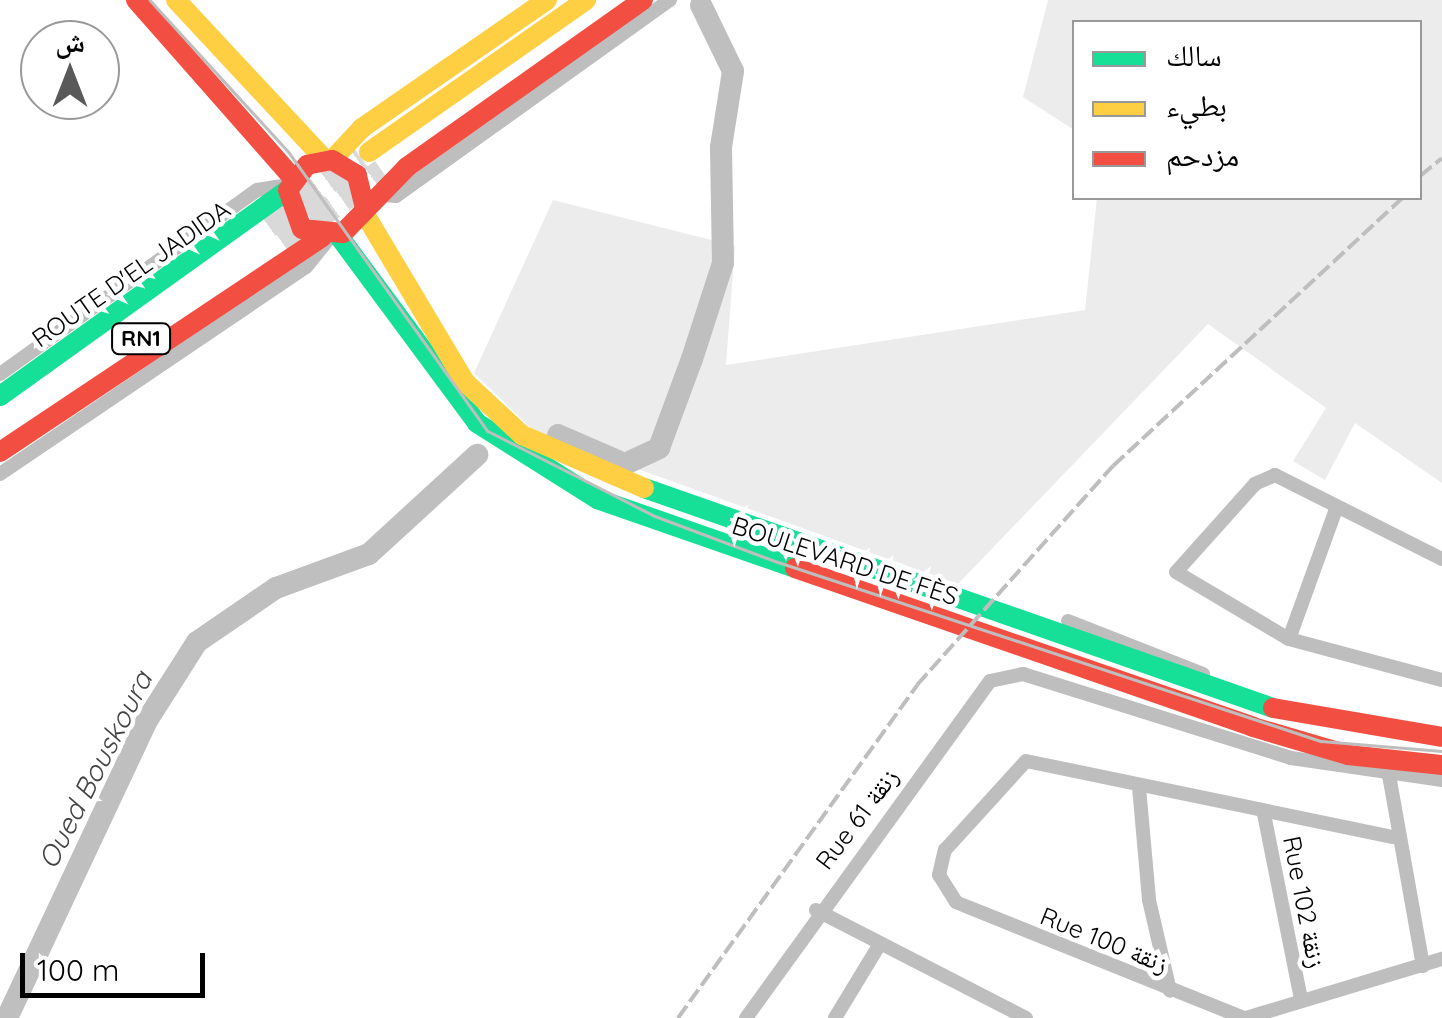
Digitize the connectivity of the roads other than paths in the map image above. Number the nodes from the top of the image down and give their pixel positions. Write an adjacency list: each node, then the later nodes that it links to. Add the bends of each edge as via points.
1 (136, 0): 13 (main road)
2 (176, 0): 11 (main road)
3 (568, 0): 9 (main road, via 434,96)
4 (586, 0): 10 (main road)
5 (622, 0): 12 (main road)
6 (643, 0): 14 (main road)
7 (670, 0): 14 (street, via 396,196)
8 (542, 3): 9 (main road)
9 (374, 119): 11 (main road)
10 (368, 152)
11 (329, 160): 13 (main road); 14 (main road, via 357,176)
12 (382, 171)
13 (291, 185): 16 (main road, via 297,224); 18 (street, via 256,190); 19 (main road, ROUTE D'EL JADIDA)
14 (368, 202): 16 (main road); 29 (main road, BOULEVARD DE FÈS, via 465,382 550,452)
15 (268, 224): 20 (main road, ROUTE D'EL JADIDA / RN1)
16 (330, 236): 22 (main road); 23 (street, via 306,267); 31 (main road, BOULEVARD DE FÈS, via 466,412 513,453 597,500 1252,728 1348,755)
17 (282, 242): 21 (main road, RN1)
18 (0, 374)
19 (0, 396)
20 (0, 410)
21 (0, 436)
22 (0, 452)
23 (0, 474)
24 (1336, 509): 25 (street); 27 (street); 27 (street, via 1265,476 1177,565 1183,580)
25 (1442, 559)
26 (1068, 621): 29 (street)
27 (1290, 639): 28 (street)
28 (1442, 680)
29 (1306, 720): 30 (main road, BOULEVARD DE FÈS)
30 (1442, 737)
31 (1442, 765)
32 (1388, 775): 33 (street); 36 (street); 37 (street, Rue 61 زنقة, via 1292,758 1024,674 990,681)
33 (1442, 780)
34 (1138, 787): 35 (street); 41 (street); 41 (street, Rue 100 زنقة, via 1016,763 945,850 939,875 949,896)
35 (1264, 814): 36 (street); 42 (street, Rue 102 زنقة)
36 (1393, 837): 40 (street)
37 (816, 910): 38 (street); 46 (street, Rue 61 زنقة)
38 (878, 947): 43 (street); 44 (street)
39 (1442, 960): 40 (street)
40 (1423, 966): 42 (street)
41 (1170, 991): 45 (street, Rue 100 زنقة)
42 (1301, 999): 45 (street)
43 (1000, 1007): 47 (street); 48 (street)
44 (843, 1014)
45 (1251, 1017)
46 (746, 1018)
47 (988, 1018)
48 (1026, 1018)

